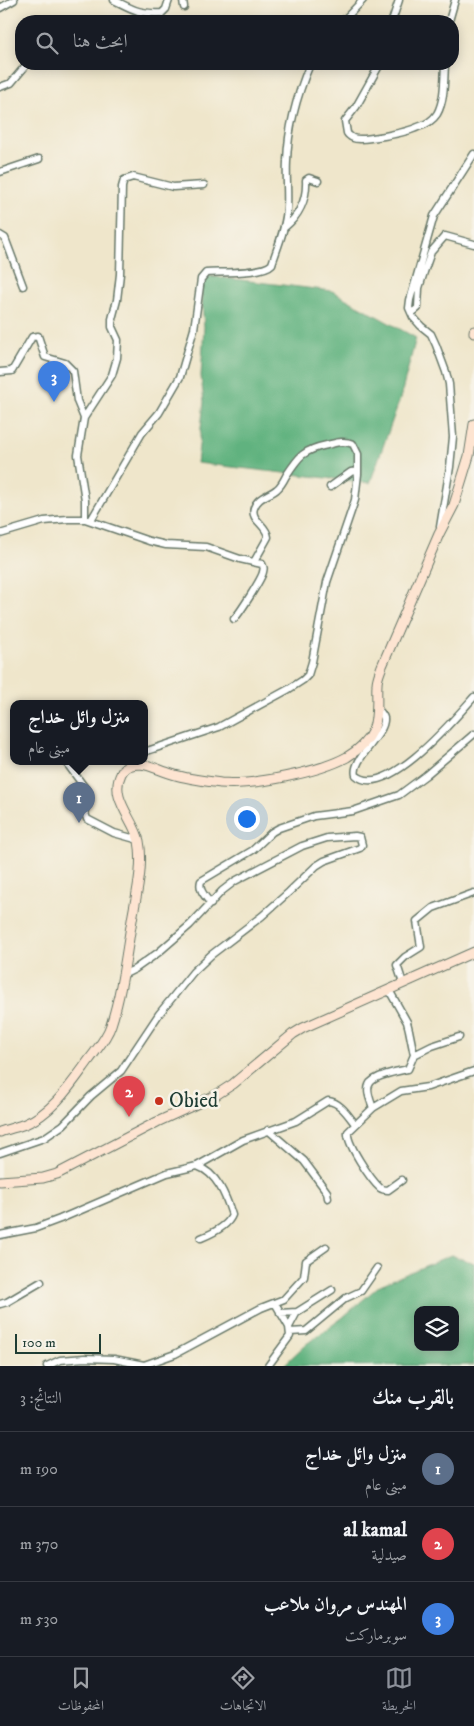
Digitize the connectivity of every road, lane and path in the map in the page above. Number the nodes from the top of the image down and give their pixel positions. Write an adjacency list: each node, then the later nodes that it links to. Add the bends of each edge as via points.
1 (14, 0): 7 (street)
2 (114, 0): 3 (street, via 133,11 147,14 162,13)
3 (169, 0)
4 (363, 0): 8 (street)
5 (399, 0): 9 (street)
6 (455, 0): 10 (street)
7 (0, 8)
8 (349, 15)
9 (394, 15)
10 (451, 15)
11 (22, 70): 15 (street, via 10,83)
12 (308, 70): 21 (street, via 296,100 289,136)
13 (377, 70): 14 (street, via 345,121 347,133 352,138 397,133 429,122 437,115 441,103)
14 (444, 70)
15 (0, 87)
16 (474, 154): 25 (street, via 434,216 410,300)
17 (40, 159): 18 (street)
18 (0, 172)
19 (318, 181): 21 (street, via 306,180 301,209)
20 (204, 185): 27 (street, via 173,187 133,178 124,180 118,300 112,319 118,340 117,358 112,375)
21 (284, 228): 31 (street, via 268,268 206,273 201,279 194,329 180,378)
22 (0, 234): 24 (street, via 5,238)
23 (474, 244): 25 (street, via 445,236 431,252 419,288 418,308)
24 (23, 286)
25 (412, 313): 33 (street, via 431,334 449,384 453,446)
26 (0, 372): 27 (street, via 12,371 32,338 38,336 45,357 65,363 73,371 77,401)
27 (84, 418): 31 (street, via 78,455)
28 (474, 424): 33 (street, via 461,484)
29 (357, 471): 30 (street, via 350,472); 34 (street, via 357,450 348,442 313,448 301,454 279,488 257,502 254,516 268,537); 39 (street, via 355,500 326,582 308,675 289,689 219,726)
30 (330, 487)
31 (88, 520): 32 (street, via 44,521); 34 (street, via 150,541 206,547)
32 (0, 534)
33 (439, 534): 37 (street, via 382,666 377,683)
34 (254, 562): 35 (street, via 262,564 263,574)
35 (234, 619)
36 (474, 697): 37 (street, via 438,738 391,775 380,779 362,778 356,775 356,767 384,721)
37 (377, 708): 41 (street, via 373,730 357,750 345,758 302,772 223,783 185,778)
38 (474, 734): 45 (street, via 399,795 353,811 306,818 272,832 253,850 201,881 201,890)
39 (148, 751)
40 (68, 765): 43 (street, via 85,788 82,804 87,819 114,833)
41 (141, 765)
42 (124, 766): 43 (street, via 118,785 119,796)
43 (139, 840): 47 (street, via 139,876)
44 (474, 893): 48 (street, via 433,908 417,921 421,947 397,965)
45 (211, 904): 47 (street, via 159,952); 57 (street, via 235,881 302,846 327,838 360,837 360,848 316,866 276,904 201,965 159,1014 121,1071 67,1121 44,1138)
46 (474, 952): 48 (street)
47 (123, 975): 56 (street, via 106,1038 69,1086 54,1104 27,1124)
48 (403, 983): 49 (street)
49 (389, 990): 51 (street, via 407,1022); 60 (street, via 303,1028 216,1095 70,1167 43,1178)
50 (459, 1037): 51 (street)
51 (414, 1055): 53 (street, via 408,1069 376,1078 369,1084)
52 (474, 1072): 53 (street, via 428,1087 401,1091)
53 (374, 1108): 54 (street)
54 (355, 1124): 55 (street, via 342,1108 331,1101 296,1121); 59 (street, via 348,1132 348,1140 381,1188 388,1190)
55 (268, 1130): 58 (street); 61 (street, via 304,1161)
56 (0, 1132)
57 (0, 1153)
58 (197, 1166): 62 (street, via 167,1173 60,1220); 63 (street, via 216,1181 232,1215 213,1233)
59 (402, 1180)
60 (0, 1181)
61 (328, 1198)
62 (0, 1235)
63 (201, 1238)
64 (326, 1247): 68 (street, via 306,1261 304,1277 284,1299)
65 (377, 1268): 72 (street, via 361,1291 346,1298 306,1331)
66 (41, 1282): 69 (street)
67 (332, 1290): 70 (street)
68 (275, 1303): 71 (street); 73 (street)
69 (0, 1304)
70 (297, 1312): 71 (street); 72 (street)
71 (280, 1313): 72 (street)
72 (290, 1330): 75 (street, via 287,1342)
73 (153, 1364): 74 (street, via 85,1358 60,1360)
74 (47, 1366)
75 (268, 1366)

